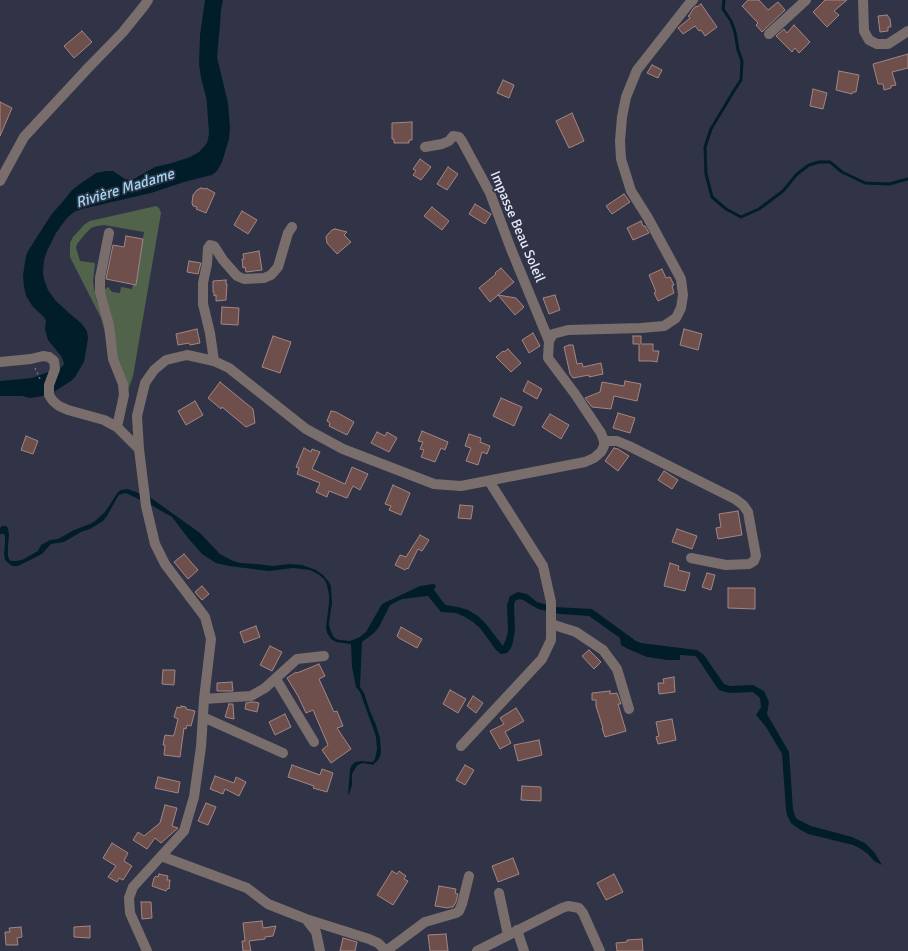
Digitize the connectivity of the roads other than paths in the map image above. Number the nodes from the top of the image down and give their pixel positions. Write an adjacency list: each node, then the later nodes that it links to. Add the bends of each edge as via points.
1 (148, 0): 8 (street, via 123,32 24,136)
2 (693, 0): 11 (street, via 638,70 626,97 620,141 621,159 631,191 681,279 681,308 676,318 664,326 568,330 553,334)
3 (806, 0): 6 (street)
4 (863, 0): 5 (street, via 864,31 869,40 877,44 888,44)
5 (908, 31)
6 (769, 34)
7 (425, 147): 11 (street, Impasse Beau Soleil, via 442,144 454,136 462,141 490,194)
8 (0, 181)
9 (292, 227): 12 (street, via 278,267 272,275 264,278 244,279 237,276 214,246 210,245 208,248 203,304)
10 (109, 233): 14 (street, via 100,278 100,293 109,325 114,359 123,384 124,395)
11 (549, 340): 15 (street, via 548,358 596,425)
12 (214, 361): 16 (street, via 187,355 166,360 154,370 145,383 137,416); 17 (street, via 229,368 306,429 343,449 434,484 461,486)
13 (0, 362): 14 (street, via 49,357 54,361 55,369 49,385 49,395 53,401 68,410 104,420)
14 (117, 427): 16 (street)
15 (604, 441): 17 (street, via 601,452 585,462); 18 (street, via 617,441 636,449 743,505 748,512 756,556 754,562 726,565)
16 (139, 449): 22 (street, via 146,506 155,544 165,564 205,617 211,639)
17 (489, 481): 19 (street, via 543,566 551,602)
18 (692, 558)
19 (551, 624): 23 (street, via 576,632 603,650 617,669); 26 (street, via 551,640 542,659)
20 (324, 656): 21 (street, via 297,659)
21 (276, 679): 22 (street, via 251,696); 25 (street)
22 (204, 699): 24 (street)
23 (629, 709)
24 (203, 717): 27 (street); 28 (street, via 194,797 184,831)
25 (314, 742)
26 (461, 746)
27 (283, 753)
28 (162, 856): 31 (street, via 247,888 268,904); 33 (street, via 133,886 129,898 130,913)
29 (469, 876): 35 (street, via 462,904 456,913 425,922)
30 (499, 893): 32 (street)
31 (306, 919): 34 (street, via 316,932); 35 (street, via 369,939)
32 (512, 933): 36 (street); 37 (street); 38 (street, via 562,908 579,908)
33 (147, 951)
34 (320, 951)
35 (386, 951)
36 (479, 951)
37 (524, 951)
38 (600, 951)

